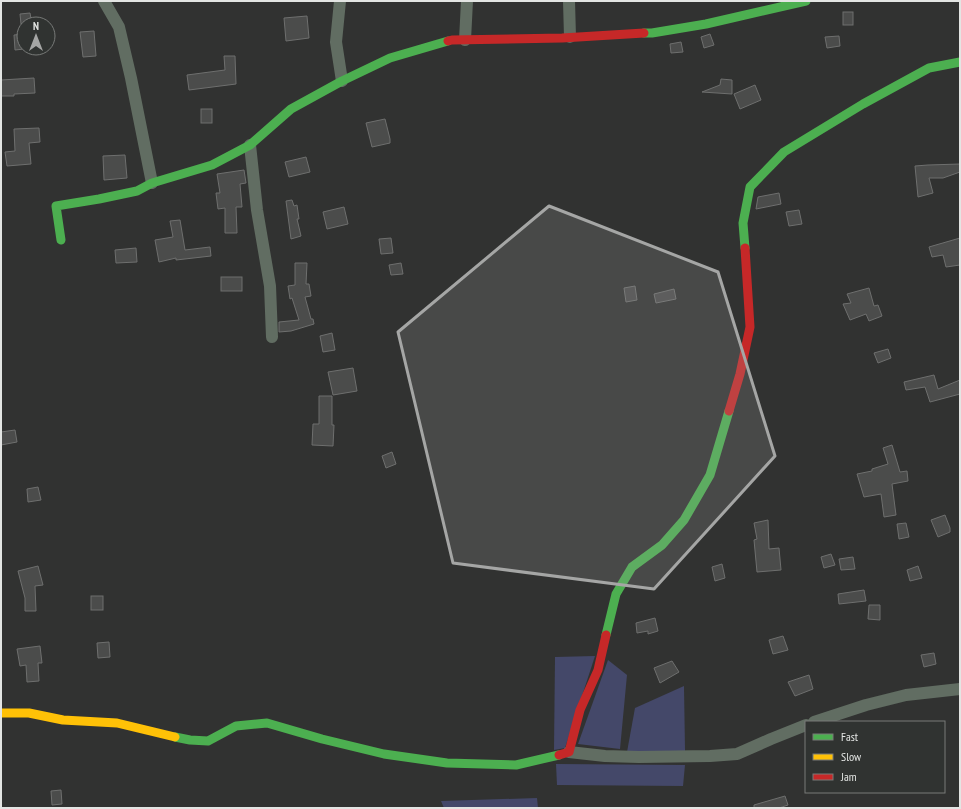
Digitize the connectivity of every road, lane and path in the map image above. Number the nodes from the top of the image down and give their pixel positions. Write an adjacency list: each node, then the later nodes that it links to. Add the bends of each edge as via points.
1 (104, 1): 11 (street, via 119,27)
2 (340, 1): 9 (street, via 336,42)
3 (467, 1): 7 (street)
4 (569, 1): 6 (street)
5 (806, 1): 6 (street, via 706,24 652,33)
6 (570, 37): 7 (street)
7 (465, 40): 9 (street, via 452,40 390,58)
8 (960, 62): 18 (street, via 929,68 863,104 784,152 750,187 743,223 750,328 740,374 710,476 684,520 662,545 632,567 616,594 598,670 580,710)
9 (342, 81): 10 (street, via 291,109)
10 (250, 145): 11 (street, via 212,165); 13 (street, via 257,210 270,286)
11 (152, 184): 12 (street, via 137,191 56,206)
12 (61, 240)
13 (272, 337)
14 (960, 688): 16 (street, via 906,695)
15 (1, 713): 18 (street, via 117,723 190,740 208,741 236,726 267,723 384,754 447,763 516,765)
16 (817, 721)
17 (805, 725): 18 (street, via 737,754 639,757)
18 (569, 752)

